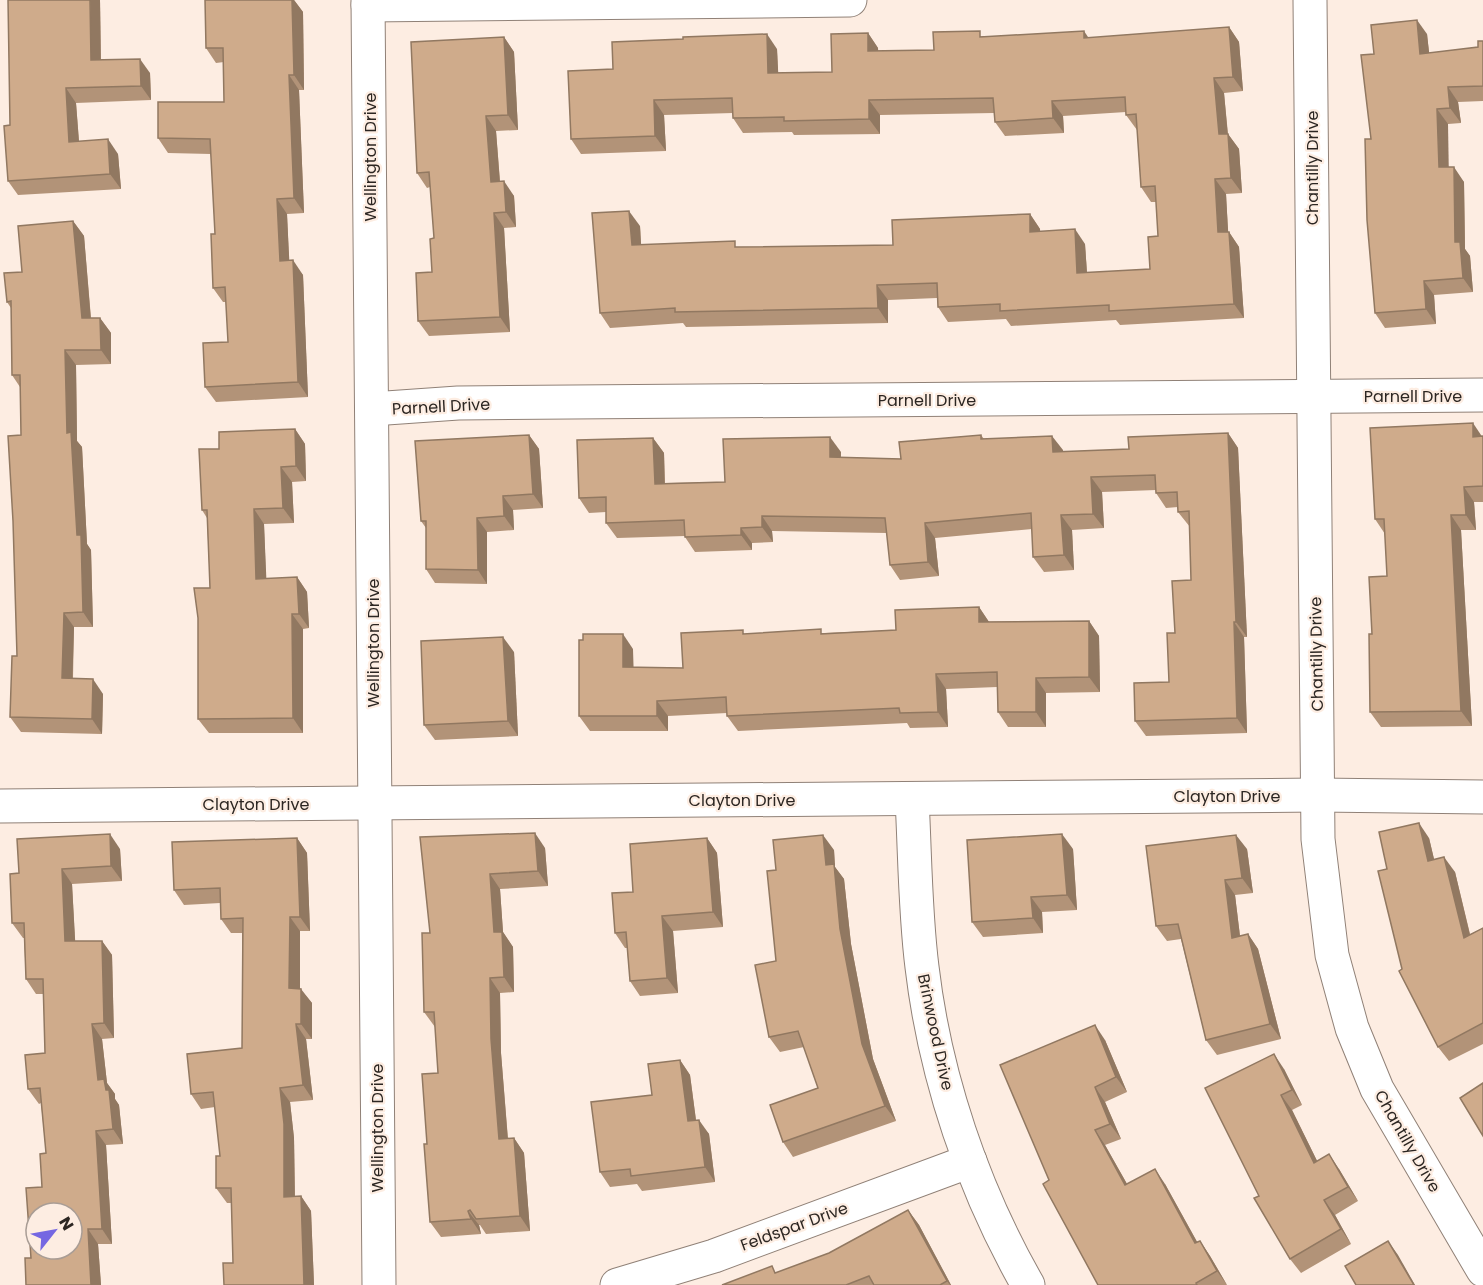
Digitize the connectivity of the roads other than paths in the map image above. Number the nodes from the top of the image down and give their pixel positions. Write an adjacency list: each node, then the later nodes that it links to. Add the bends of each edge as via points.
1 (850, 0): 3 (street)
2 (1310, 0): 5 (street, Chantilly Drive)
3 (368, 3): 6 (street, Wellington Drive)
4 (1483, 395): 5 (street, Parnell Drive)
5 (1314, 396): 6 (street, Parnell Drive, via 458,403); 7 (street, Chantilly Drive)
6 (372, 409): 10 (street, Wellington Drive)
7 (1318, 795): 8 (street, Clayton Drive); 9 (street, Clayton Drive); 13 (street, Chantilly Drive, via 1318,839 1332,955 1352,1028 1377,1089)
8 (1483, 797)
9 (912, 799): 10 (street, Clayton Drive); 12 (street, Brinwood Drive, via 922,967 939,1065)
10 (374, 803): 11 (street, Clayton Drive); 14 (street, Wellington Drive)
11 (0, 806)
12 (970, 1161): 15 (street, Feldspar Drive, via 714,1256); 16 (street, Brinwood Drive, via 1004,1244)
13 (1483, 1270)
14 (379, 1285)
15 (617, 1285)
16 (1028, 1285)

